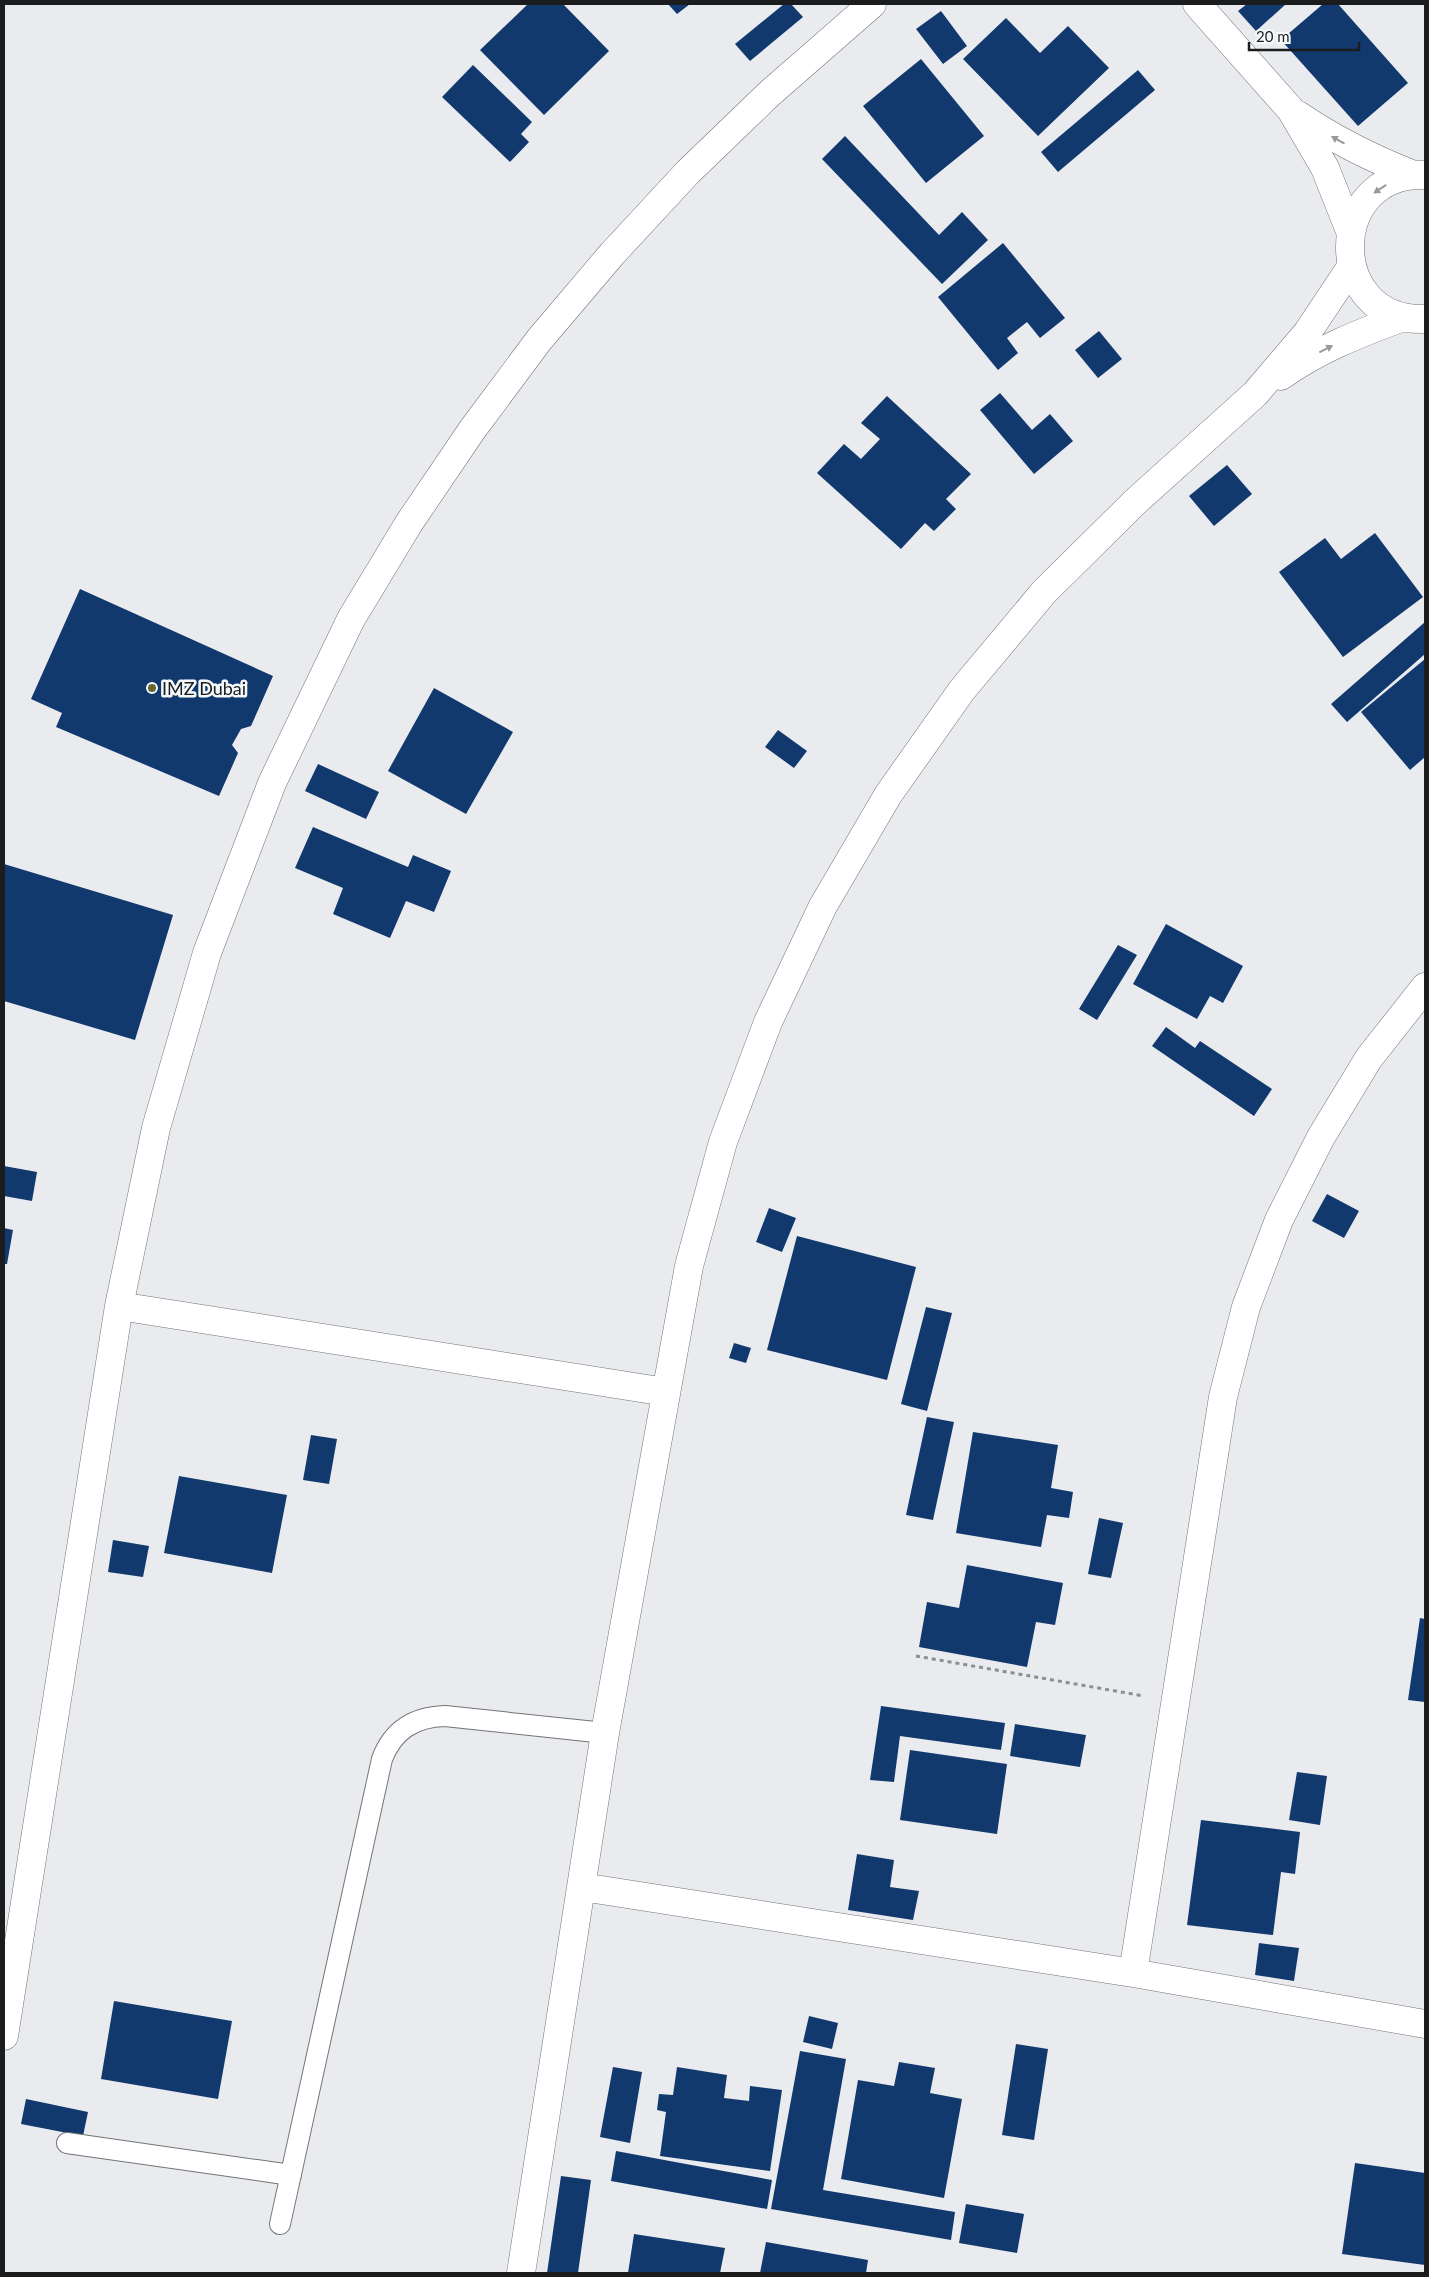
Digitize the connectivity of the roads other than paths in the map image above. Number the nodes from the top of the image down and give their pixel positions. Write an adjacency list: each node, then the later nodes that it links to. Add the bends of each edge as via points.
1 (872, 4): 10 (street, via 769,94 688,172 606,261 540,340 472,430 409,523 351,619 272,783 207,953 156,1128)
2 (1197, 4): 3 (street)
3 (1291, 110): 4 (street, one-way to 3, via 1350,147); 5 (street, via 1325,168)
4 (1420, 175): 5 (street, one-way to 5, via 1392,181 1373,192 1359,210)
5 (1350, 231): 6 (street)
6 (1351, 267): 7 (street, via 1358,284 1384,309); 8 (street, via 1306,333)
7 (1419, 319): 8 (street, one-way to 7, via 1289,370 1362,332)
8 (1255, 394): 11 (street, via 1135,502 1044,592 962,690 888,796 823,906 768,1022 727,1133 690,1266)
9 (1425, 987): 14 (street, via 1370,1058 1321,1137 1279,1220 1246,1307 1222,1397)
10 (119, 1306): 11 (street); 16 (street)
11 (666, 1392): 12 (street)
12 (605, 1733): 13 (street); 18 (lane, via 431,1716 406,1726 387,1746)
13 (582, 1887): 14 (street); 20 (street)
14 (1133, 1973): 15 (street)
15 (1425, 2024)
16 (4, 2036)
17 (67, 2143): 18 (lane)
18 (291, 2176): 19 (lane)
19 (280, 2224)
20 (521, 2273)

